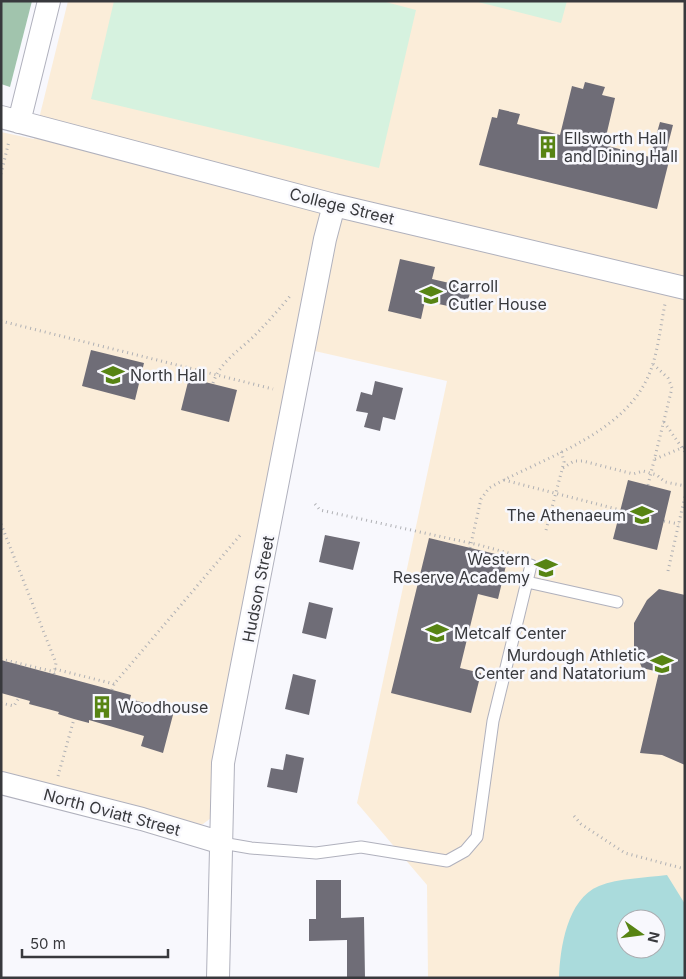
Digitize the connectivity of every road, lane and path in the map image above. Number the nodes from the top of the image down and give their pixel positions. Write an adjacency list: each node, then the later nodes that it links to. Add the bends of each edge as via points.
1 (49, 1): 2 (street)
2 (11, 120): 3 (path); 4 (street, College Street)
3 (1, 174)
4 (334, 205): 5 (street, College Street); 48 (street, Hudson Street, via 223,763)
5 (677, 286): 8 (path)
6 (291, 295): 9 (path)
7 (1, 321): 9 (path)
8 (652, 364): 12 (path, via 671,383); 14 (path, via 645,384 627,409 613,422)
9 (216, 374): 10 (path); 11 (path)
10 (214, 383)
11 (273, 389)
12 (664, 421): 13 (path); 16 (path)
13 (684, 447): 15 (path); 16 (path)
14 (560, 450): 17 (path, via 564,456); 19 (path)
15 (685, 452)
16 (654, 459): 18 (path)
17 (563, 468): 18 (path, via 574,461 583,461 633,474 639,471); 22 (path)
18 (651, 473): 20 (path); 21 (path, via 665,482)
19 (503, 480): 22 (path); 31 (path, via 489,488 481,499)
20 (648, 485)
21 (685, 486)
22 (555, 493): 25 (path); 29 (path)
23 (685, 496): 28 (path)
24 (315, 504): 31 (path, via 320,510)
25 (620, 510)
26 (664, 521): 28 (path)
27 (1, 524): 39 (path, via 56,663)
28 (679, 524): 35 (path)
29 (546, 530)
30 (242, 534): 40 (path)
31 (471, 543): 32 (path); 33 (path)
32 (470, 548)
33 (512, 554)
34 (531, 565): 36 (lane)
35 (668, 571)
36 (527, 582): 37 (lane); 48 (lane, via 493,721 477,837 465,851 447,861 361,847 316,853)
37 (618, 602)
38 (1, 658): 39 (path)
39 (55, 672): 40 (path)
40 (114, 684): 41 (path)
41 (112, 690)
42 (20, 696): 43 (path, via 14,706)
43 (1, 703)
44 (74, 719): 46 (path)
45 (1, 783): 46 (street, North Oviatt Street)
46 (52, 796): 48 (street, North Oviatt Street)
47 (574, 816): 49 (path, via 625,853)
48 (222, 843): 50 (street, Hudson Street)
49 (685, 869)
50 (218, 978)

